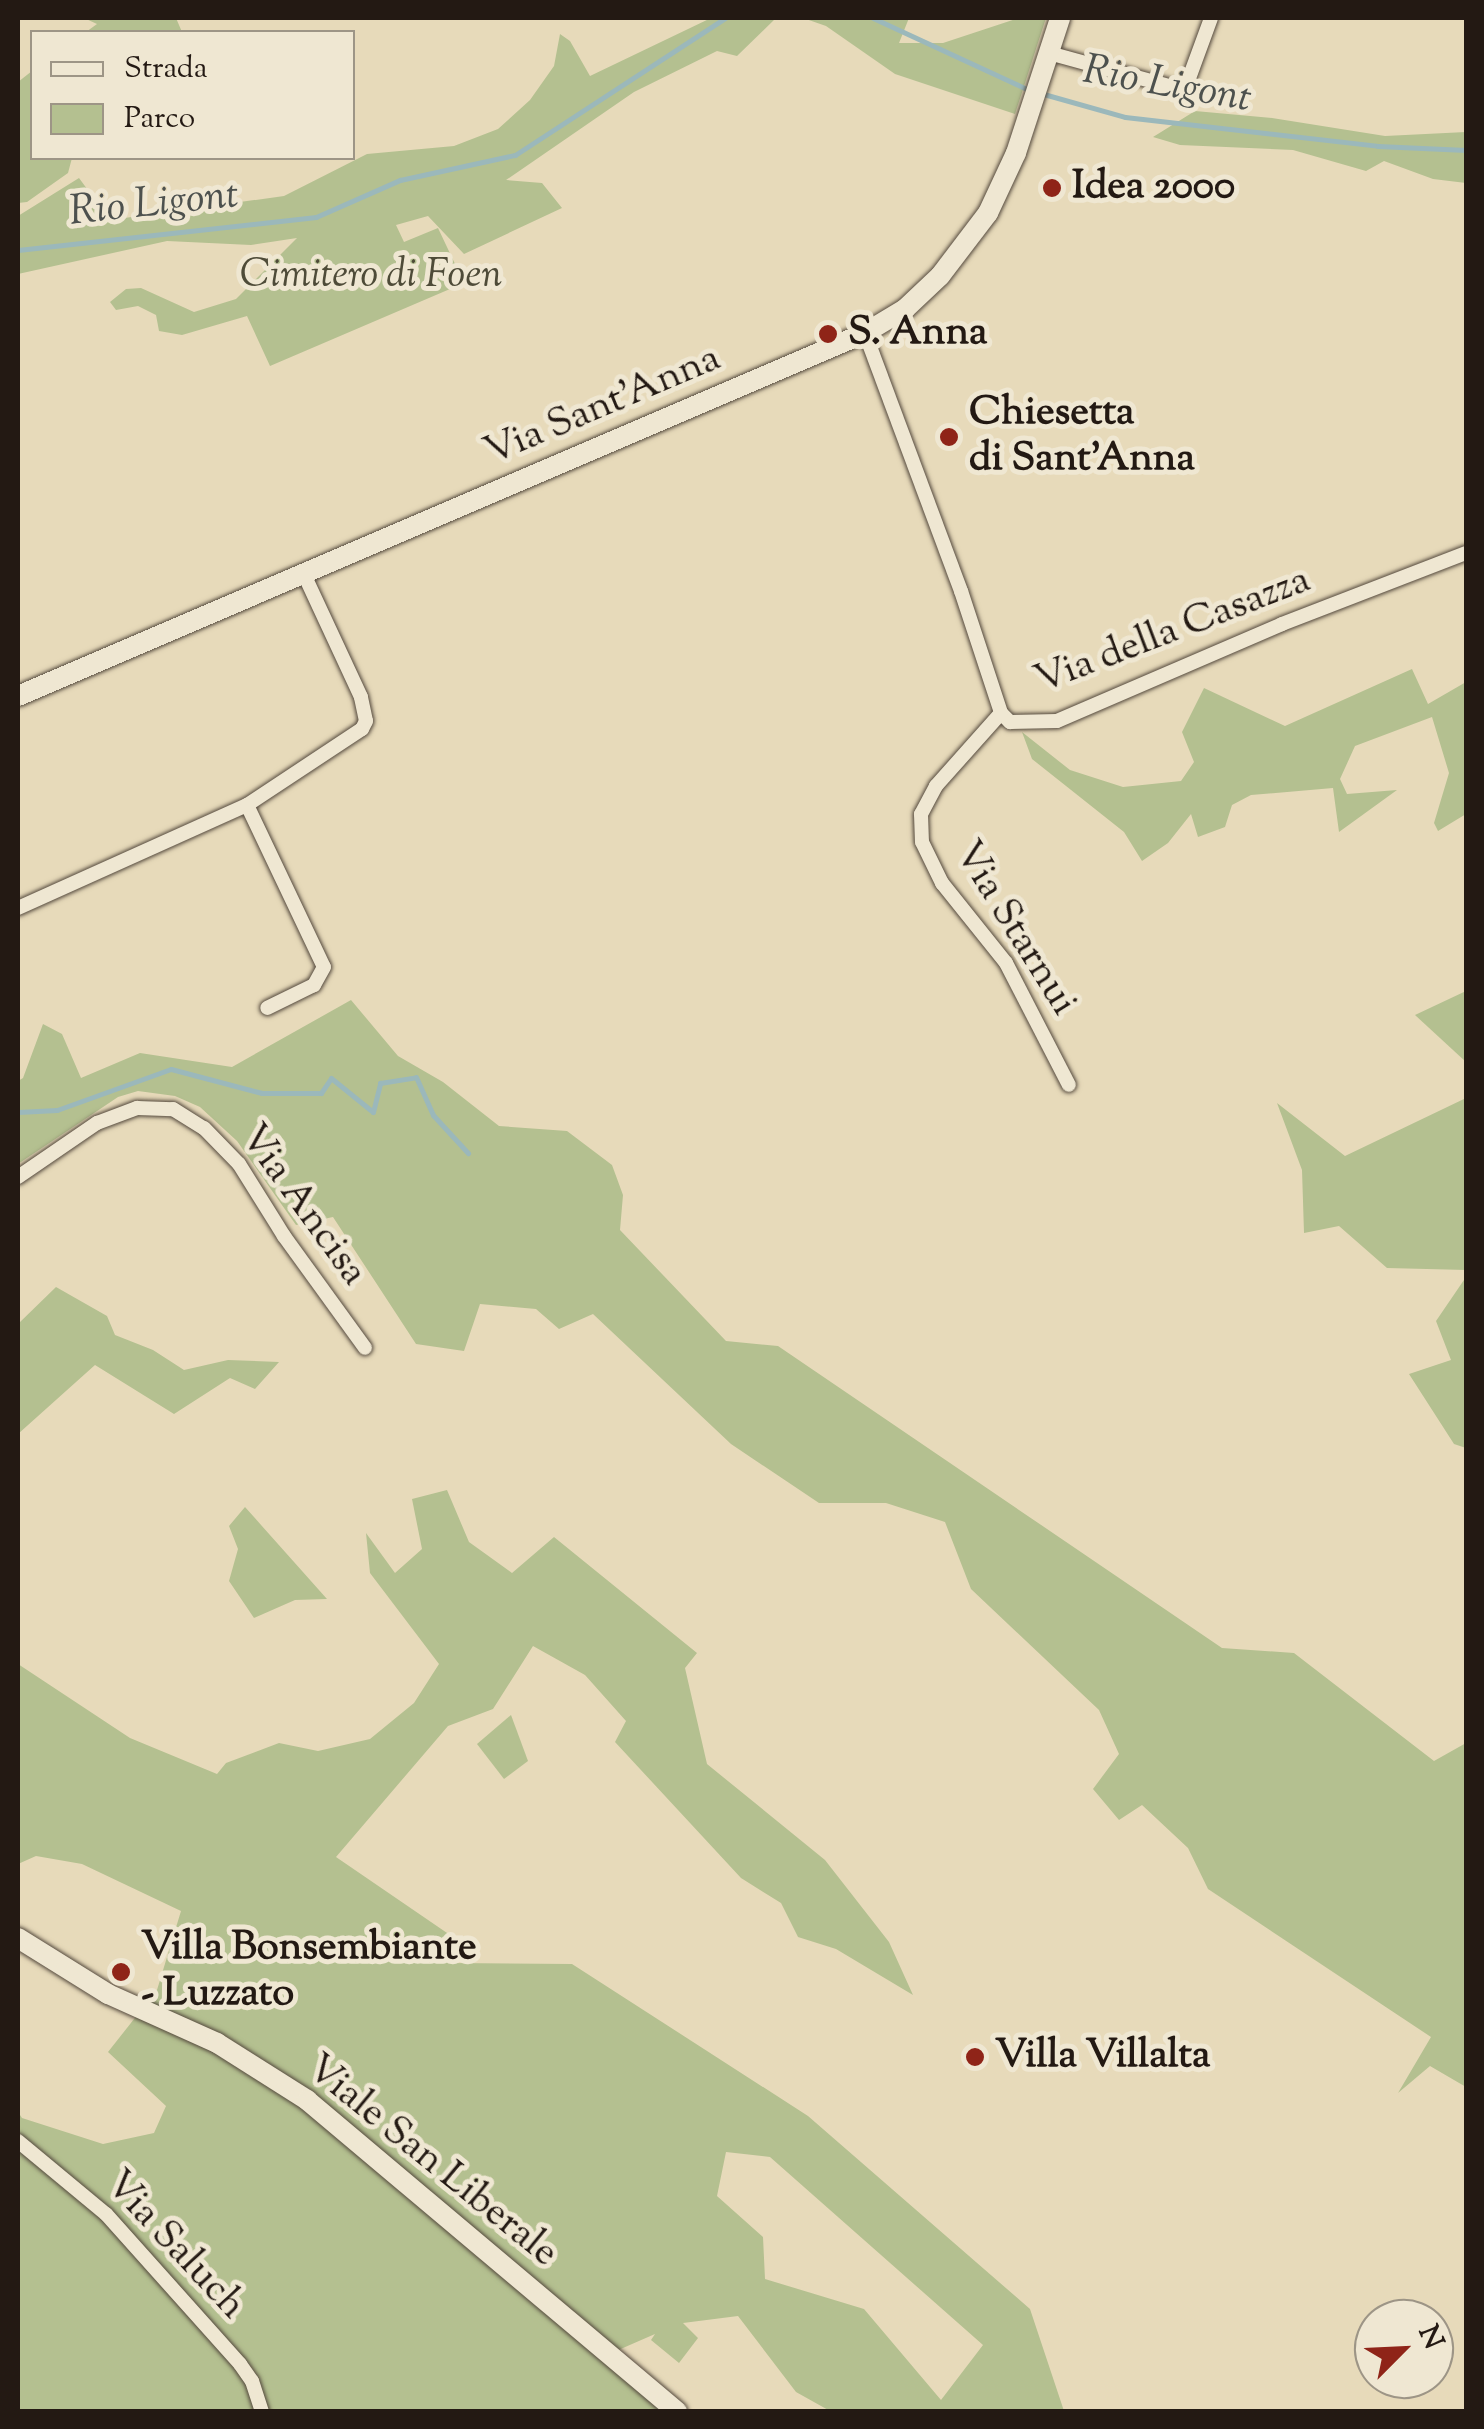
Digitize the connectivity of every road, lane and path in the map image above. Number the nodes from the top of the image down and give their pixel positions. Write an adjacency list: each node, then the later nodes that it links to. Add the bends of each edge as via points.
1 (1060, 18): 3 (main road, Via Sant'Anna)
2 (1212, 18): 3 (street, via 1185,84 1170,88)
3 (1049, 53): 4 (main road, Via Sant'Anna, via 988,214 926,291)
4 (864, 332): 6 (main road, Via Sant'Anna); 8 (street, Via della Casazza)
5 (1466, 553): 8 (street, Via della Casazza, via 1058,721 1010,722)
6 (303, 572): 7 (main road, Via Sant'Anna); 9 (street, via 366,721 354,737)
7 (18, 696)
8 (1001, 713): 12 (street, Via Starnui, via 936,786 921,814 922,842 942,883 1006,963)
9 (247, 805): 10 (street); 11 (street, via 324,967 314,985)
10 (18, 908)
11 (267, 1008)
12 (1069, 1085)
13 (18, 1177): 14 (street, Via Ancisa, via 97,1124 137,1108 173,1109 204,1128 238,1164)
14 (364, 1348)
15 (18, 1938): 18 (main road, Viale San Liberale, via 108,1994 217,2043 307,2100)
16 (18, 2141): 17 (street, Via Saluch, via 106,2214 240,2364)
17 (262, 2412)
18 (677, 2412)

